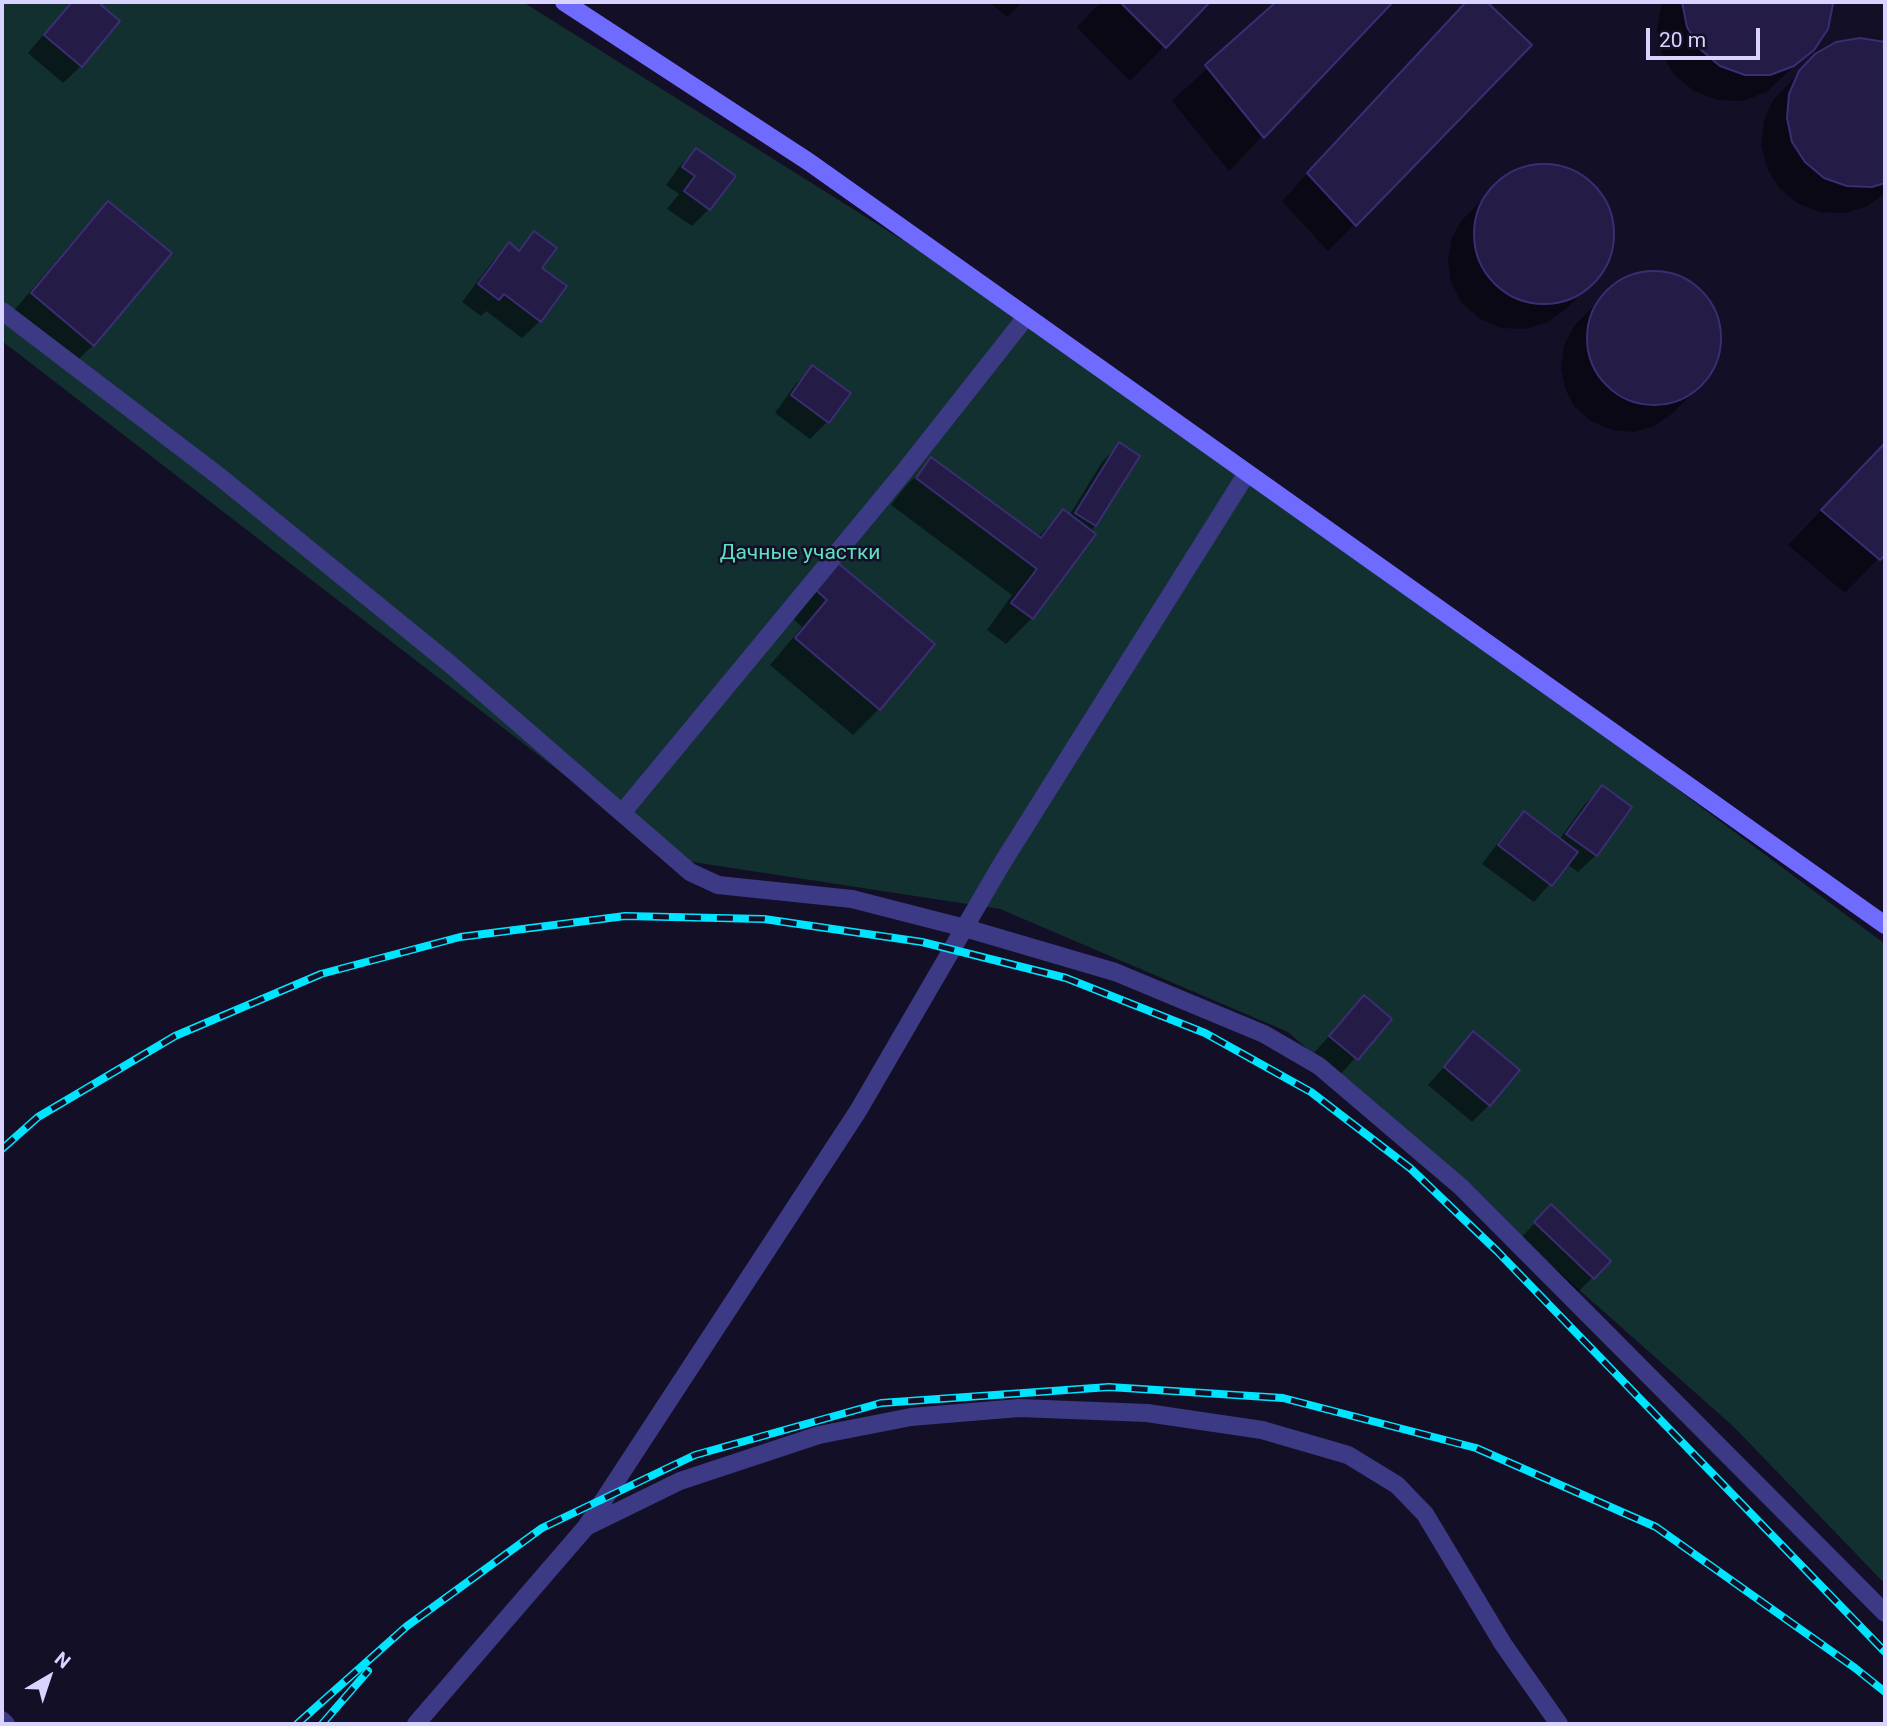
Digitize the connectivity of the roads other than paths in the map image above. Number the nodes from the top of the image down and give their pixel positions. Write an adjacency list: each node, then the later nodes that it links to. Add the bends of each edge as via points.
1 (564, 2): 3 (main road, via 809,163)
2 (2, 311): 5 (lane, via 220,477 450,664)
3 (1026, 317): 4 (main road); 5 (lane, via 904,473)
4 (1247, 472): 6 (main road); 7 (lane)
5 (622, 813): 7 (lane, via 690,872 718,885 852,899)
6 (1885, 925)
7 (965, 928): 8 (lane, via 858,1111); 9 (lane, via 1115,972 1264,1034 1318,1066 1461,1187)
8 (586, 1527): 12 (lane); 13 (lane, via 680,1481 819,1435 911,1417 1019,1408 1147,1413 1262,1430 1348,1455 1397,1485 1425,1514 1503,1644)
9 (1885, 1613)
10 (2, 1720): 11 (lane)
11 (6, 1724)
12 (416, 1724)
13 (1559, 1724)

